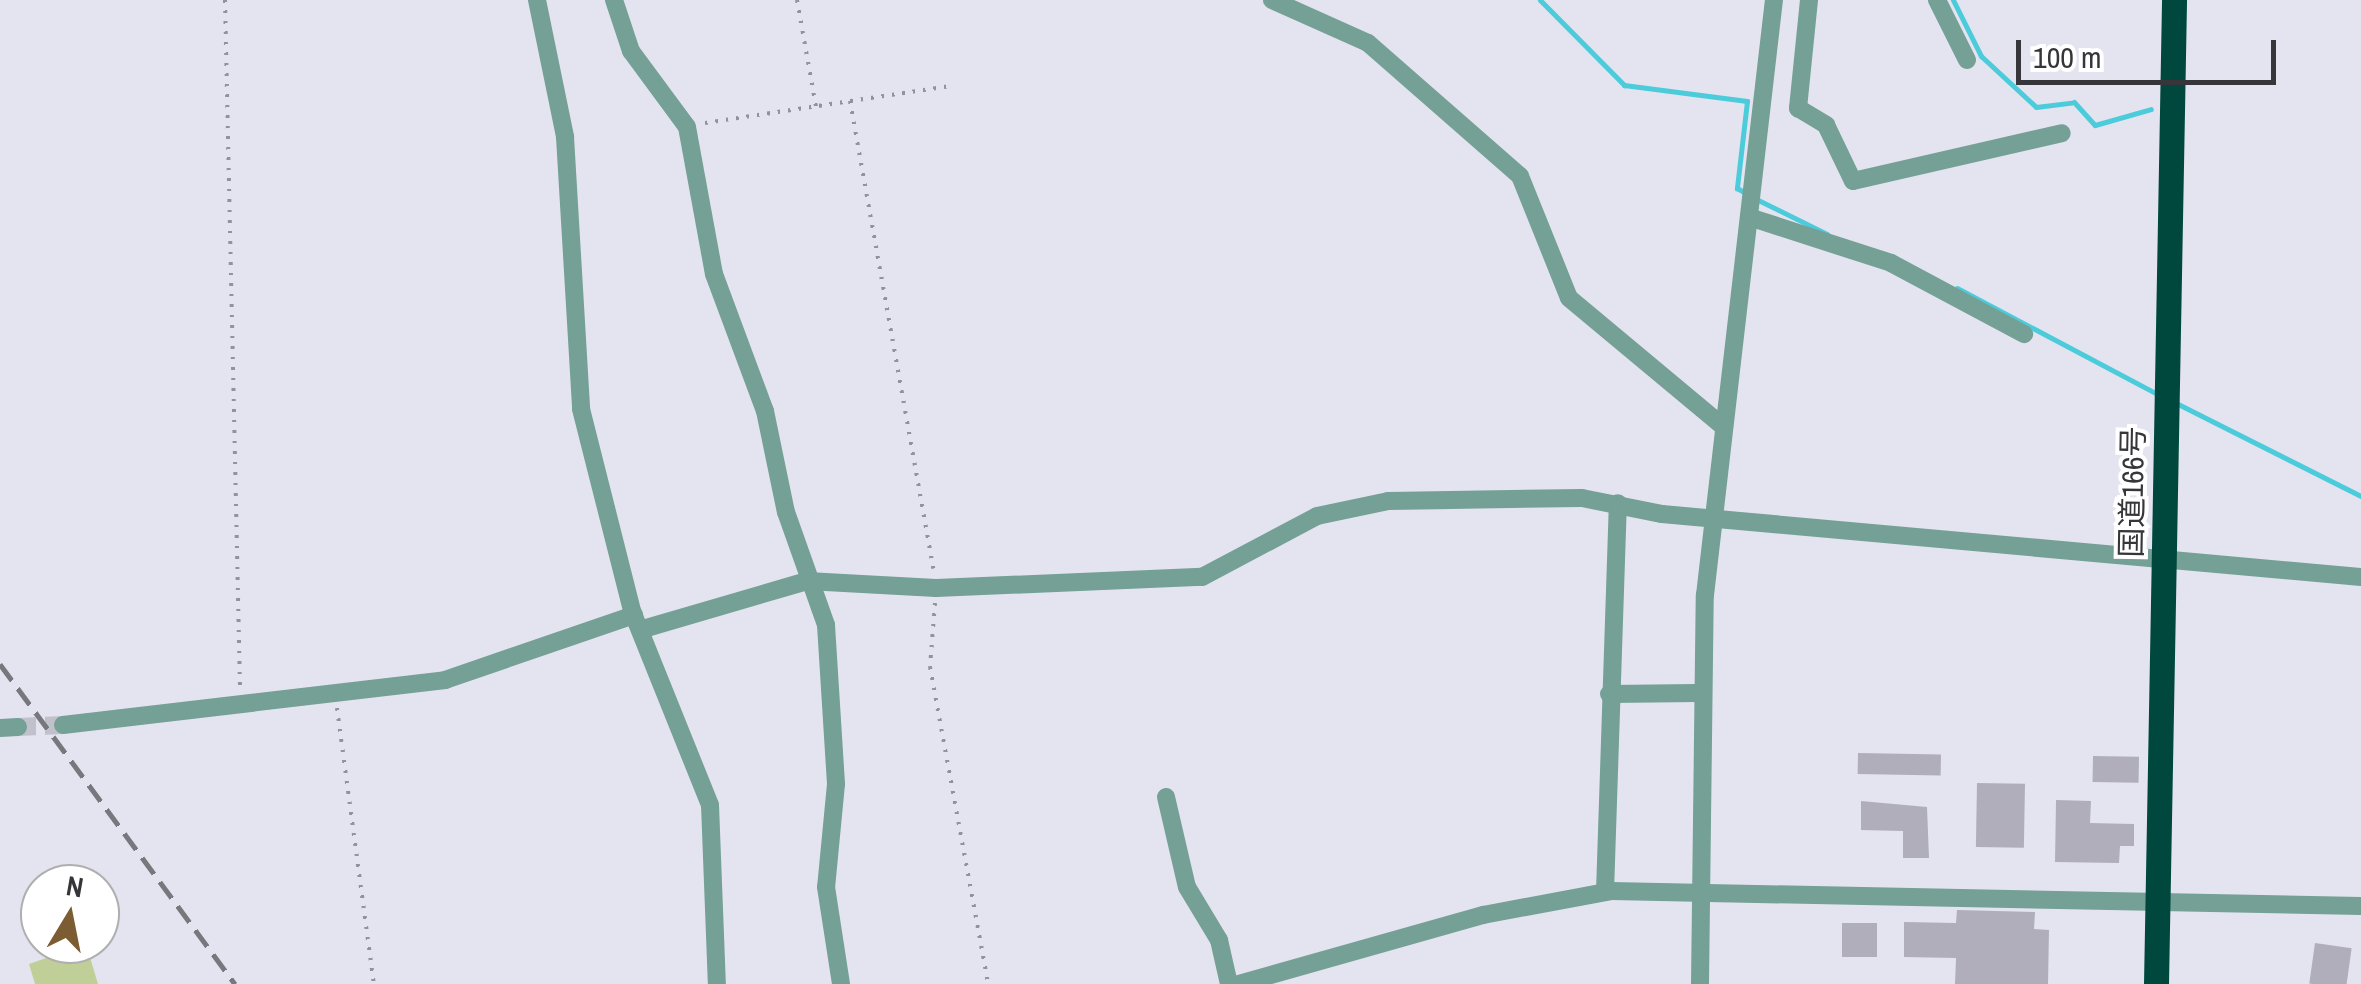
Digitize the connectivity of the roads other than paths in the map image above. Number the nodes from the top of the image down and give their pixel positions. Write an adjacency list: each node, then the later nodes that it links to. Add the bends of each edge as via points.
1 (538, 0): 18 (street, via 565,137 581,409)
2 (614, 0): 17 (street, via 632,52 688,127 714,274 766,411)
3 (1272, 0): 12 (street, via 1368,44 1520,176 1569,298)
4 (1774, 0): 10 (street)
5 (1809, 0): 9 (street, via 1798,108 1826,126 1853,181)
6 (1938, 0): 8 (street)
7 (2174, 0): 15 (highway, 国道166号)
8 (1967, 60)
9 (2062, 133)
10 (1750, 213): 11 (street, via 1890,263); 12 (street)
11 (2024, 334)
12 (1724, 427): 14 (street)
13 (1618, 503): 14 (street); 17 (street, via 1388,501 1317,516 1202,576 936,593); 20 (street)
14 (1714, 518): 15 (street); 19 (street)
15 (2164, 557): 16 (street); 25 (highway, 国道166号)
16 (2361, 577)
17 (807, 581): 18 (street); 28 (street, via 826,625 836,784 826,886)
18 (638, 622): 21 (street, via 444,680); 27 (street, via 714,820)
19 (1698, 693): 20 (street); 24 (street)
20 (1609, 694): 23 (street)
21 (64, 725)
22 (1166, 797): 29 (street, via 1187,887 1219,940)
23 (1605, 892): 24 (street); 30 (street, via 1483,915)
24 (1696, 893): 25 (street); 31 (street)
25 (2158, 899): 26 (street); 32 (highway, 国道166号)
26 (2361, 906)
27 (717, 984)
28 (842, 984)
29 (1229, 984)
30 (1239, 984)
31 (1700, 984)
32 (2156, 984)

